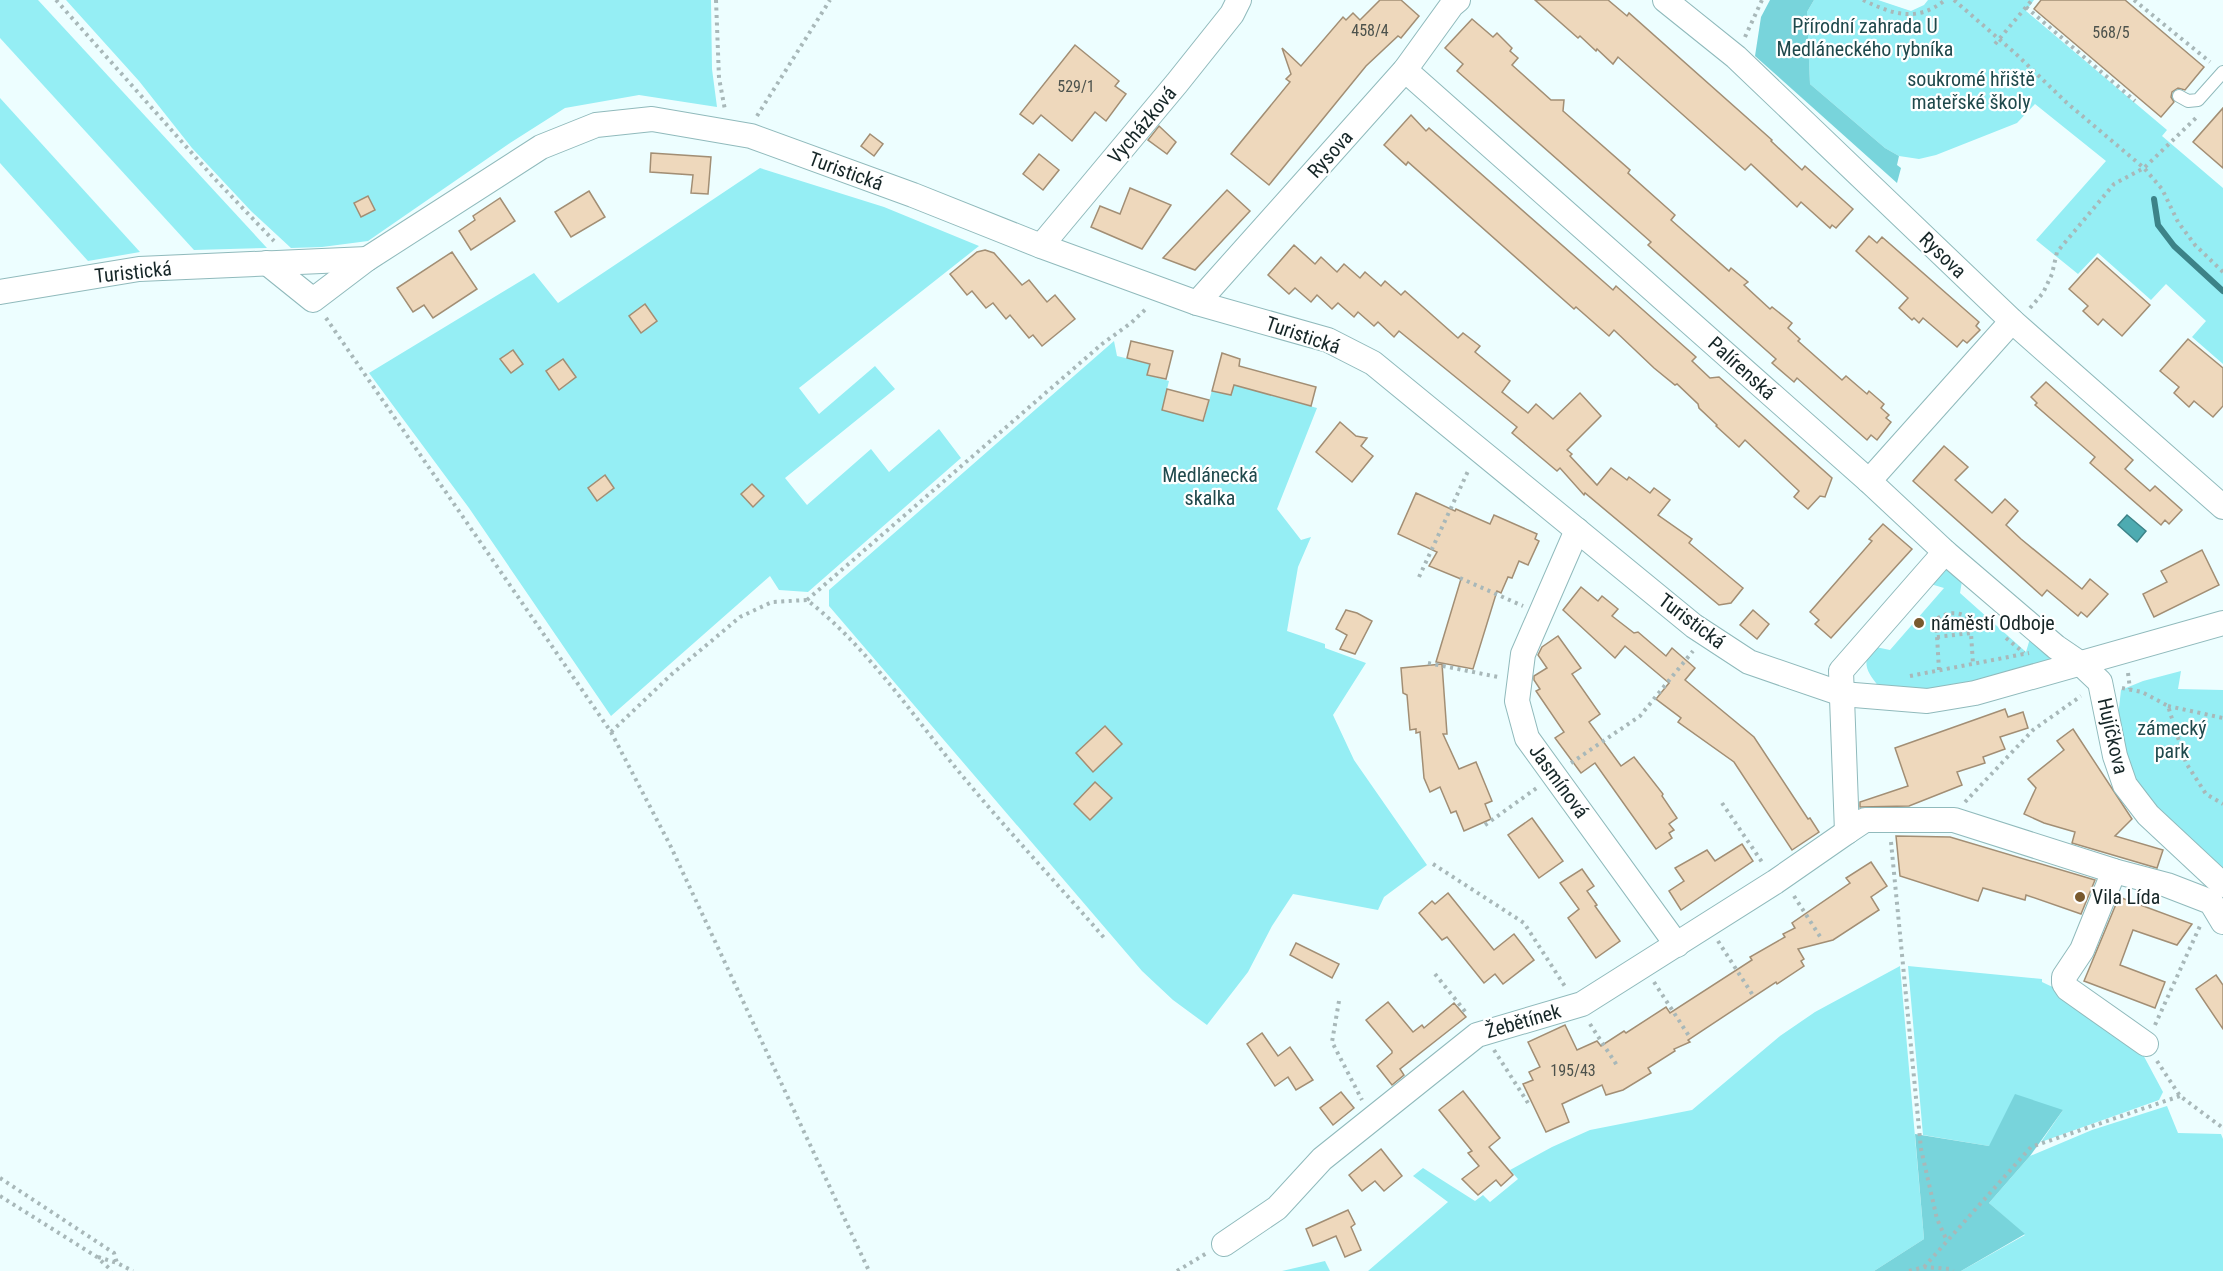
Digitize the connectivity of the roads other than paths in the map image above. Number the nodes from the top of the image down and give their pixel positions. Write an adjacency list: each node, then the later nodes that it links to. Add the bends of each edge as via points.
1 (1239, 0): 7 (street, Vycházková, via 1177,83)
2 (1458, 0): 4 (street, Rysova)
3 (1665, 0): 12 (street, Rysova, via 1736,57)
4 (1405, 69): 11 (street, Rysova); 13 (street, Palírenská)
5 (2223, 72): 6 (lane, via 2198,100 2188,101)
6 (2179, 96)
7 (1041, 246): 8 (street, Turistická, via 913,195 741,134 652,119 596,125 541,147); 11 (street, Turistická)
8 (368, 259): 9 (street, Turistická); 9 (street, Turistická, via 313,300)
9 (267, 263): 10 (street, Turistická, via 139,269)
10 (0, 292)
11 (1197, 303): 15 (street, Turistická, via 1328,340 1373,363)
12 (2012, 321): 13 (street); 14 (street, Rysova)
13 (1869, 481): 16 (street, Palírenská)
14 (2222, 506)
15 (1577, 530): 19 (street, Turistická, via 1707,634 1749,662); 23 (street, Jasmínová, via 1523,654 1517,701 1527,738)
16 (1945, 552): 18 (street, Palírenská); 19 (street, via 1841,671)
17 (2223, 624): 18 (street, Turistická)
18 (2081, 664): 19 (street, Turistická, via 1975,693 1927,701); 22 (street, Hujíčkova, via 2100,682 2125,785)
19 (1842, 694): 20 (street)
20 (1847, 832): 21 (street, Žebětínek, via 1865,820 1954,820); 23 (street, Žebětínek)
21 (2114, 871): 22 (street, via 2167,885 2171,875 2216,892); 24 (street, via 2064,983)
22 (2220, 902)
23 (1677, 945): 25 (street, Žebětínek, via 1578,1006 1477,1035 1322,1159 1276,1208)
24 (2146, 1044)
25 (1224, 1244)

